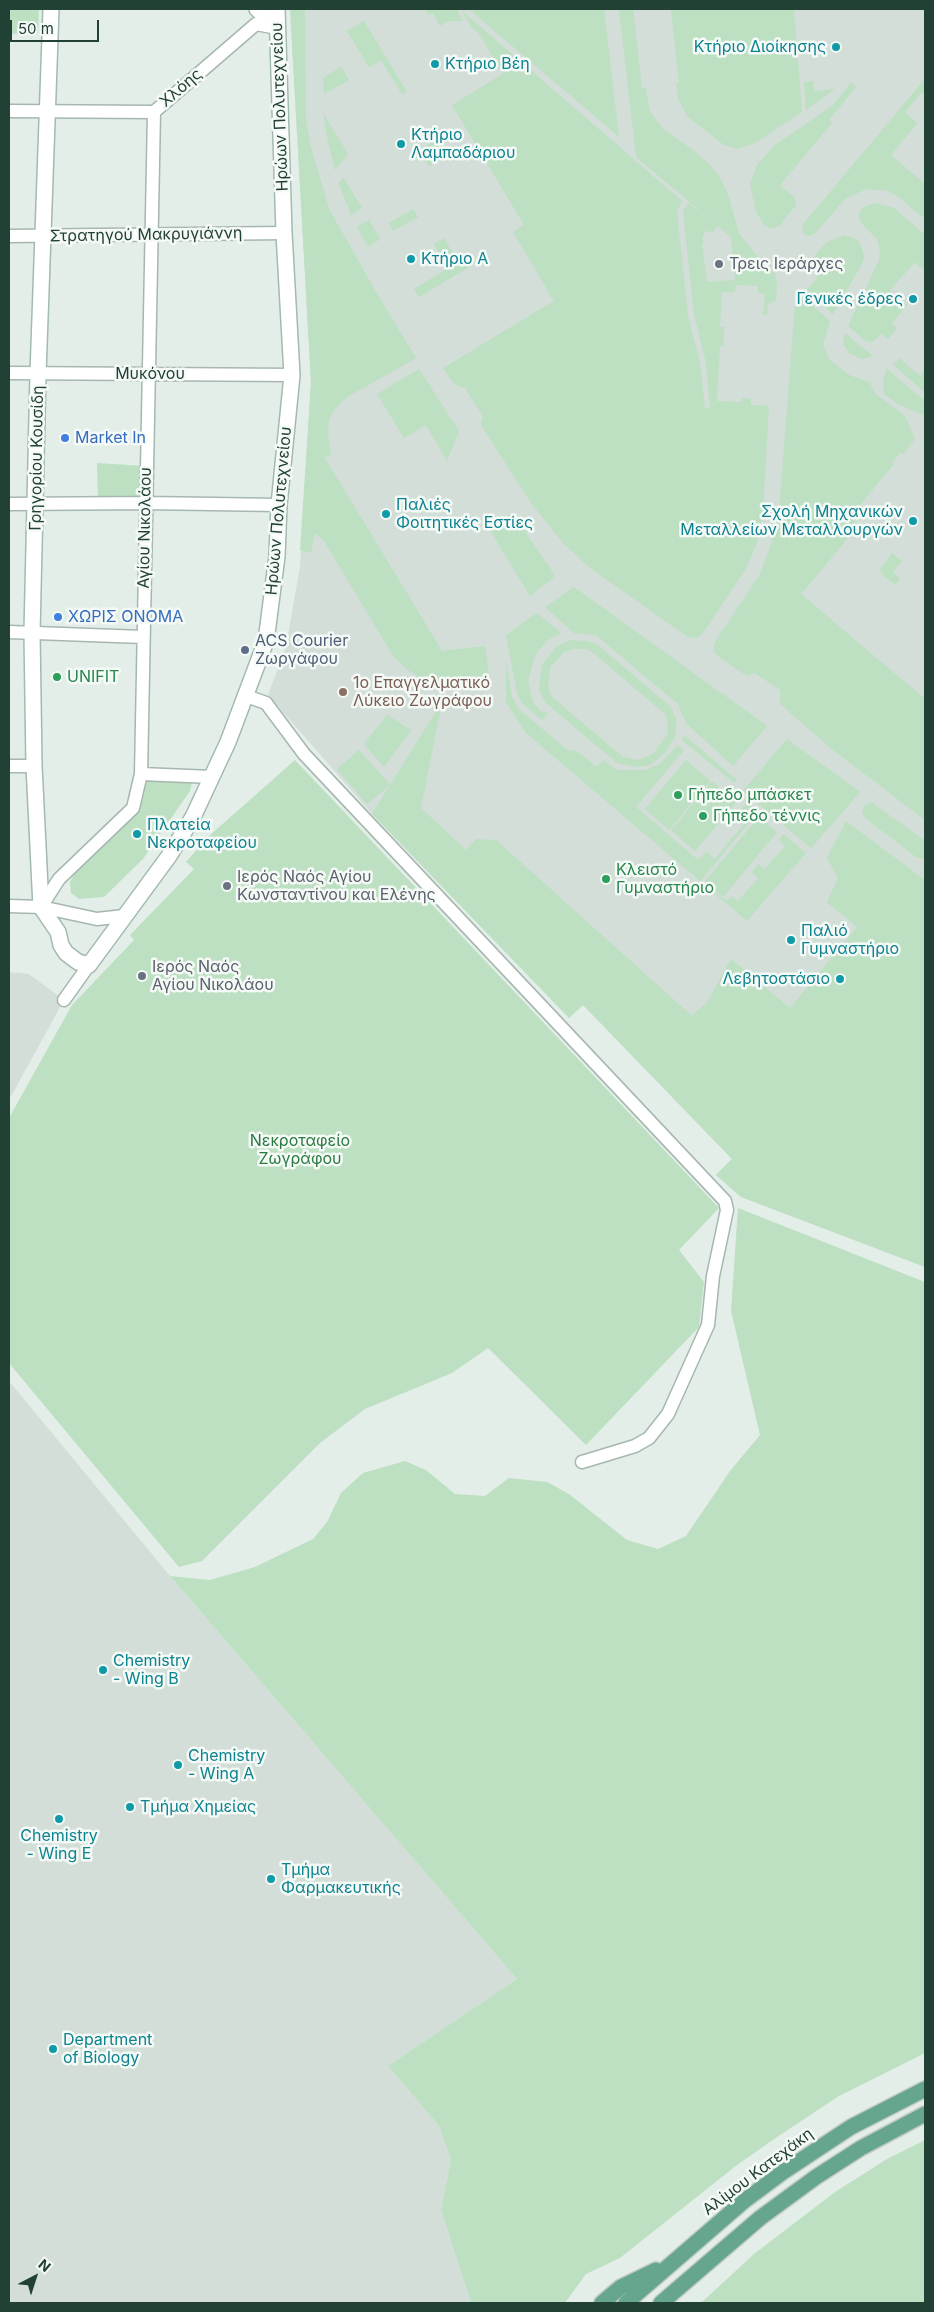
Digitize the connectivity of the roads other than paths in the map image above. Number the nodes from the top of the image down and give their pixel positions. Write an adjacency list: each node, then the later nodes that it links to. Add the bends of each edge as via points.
1 (51, 9): 6 (street, Γρηγορίου Κουσίδη)
2 (257, 9): 4 (street)
3 (278, 9): 4 (street, Ηρώων Πολυτεχνείου)
4 (277, 28): 7 (street, Χλόης, via 256,24); 8 (street, Ηρώων Πολυτεχνείου)
5 (9, 111): 6 (street, Χλόης)
6 (48, 111): 7 (street, Χλόης); 11 (street, Γρηγορίου Κουσίδη)
7 (154, 112): 9 (street, Αγίου Νικολάου)
8 (284, 233): 9 (street, Στρατηγού Μακρυγιάννη); 15 (street, Ηρώων Πολυτεχνείου)
9 (152, 234): 11 (street, Στρατηγού Μακρυγιάννη); 13 (street, Αγίου Νικολάου)
10 (9, 236): 11 (street, Στρατηγού Μακρυγιάννη)
11 (43, 236): 14 (street, Γρηγορίου Κουσίδη)
12 (9, 373): 14 (street, Μυκόνου)
13 (149, 373): 14 (street, Μυκόνου); 15 (street, Μυκόνου); 16 (street, Αγίου Νικολάου)
14 (38, 374): 18 (street, Γρηγορίου Κουσίδη)
15 (292, 375): 19 (street, Ηρώων Πολυτεχνείου)
16 (146, 503): 18 (street); 19 (street); 22 (street, Αγίου Νικολάου)
17 (9, 504): 18 (street)
18 (36, 504): 21 (street, Γρηγορίου Κουσίδη)
19 (279, 505): 23 (street, Ηρώων Πολυτεχνείου, via 277,556 266,641)
20 (9, 632): 21 (street)
21 (32, 633): 22 (street); 25 (street, Γρηγορίου Κουσίδη)
22 (143, 637): 26 (street, Αγίου Νικολάου)
23 (246, 696): 27 (street, Ηρώων Πολυτεχνείου); 33 (street, via 266,703 304,754 725,1201 727,1210 713,1276 708,1326 668,1414 649,1438 635,1446)
24 (9, 766): 25 (street)
25 (34, 766): 29 (street, Γρηγορίου Κουσίδη)
26 (141, 774): 27 (street); 29 (street, Αγίου Νικολάου, via 133,808 59,879)
27 (212, 777): 30 (street, Ηρώων Πολυτεχνείου, via 169,856)
28 (9, 906): 29 (street)
29 (41, 907): 30 (street, via 97,919); 31 (street, via 58,932 66,953)
30 (124, 916): 31 (street, Ηρώων Πολυτεχνείου)
31 (89, 965): 32 (street)
32 (64, 1000)
33 (582, 1462)
34 (925, 2089): 36 (main road, Αλίμου Κατεχάκη, via 851,2127 802,2158)
35 (925, 2114): 39 (main road, via 861,2148 809,2182 760,2218)
36 (677, 2259): 37 (main road, via 621,2287); 38 (main road, Αλίμου Κατεχάκη)
37 (602, 2303)
38 (626, 2303)
39 (661, 2303)

